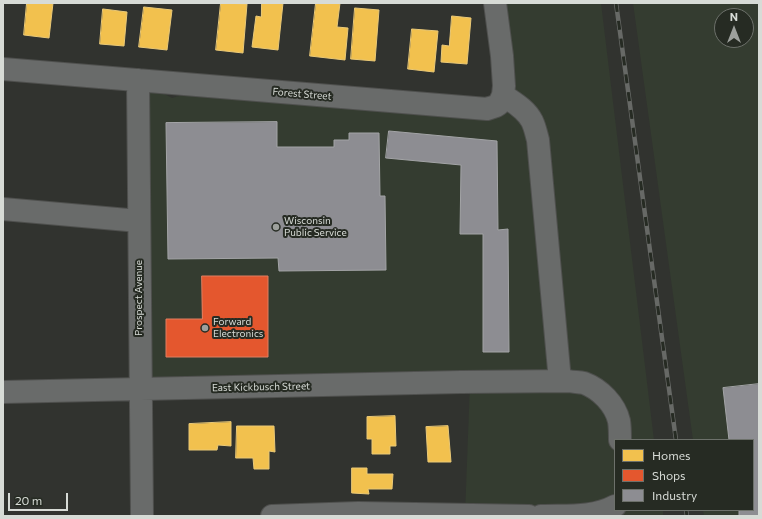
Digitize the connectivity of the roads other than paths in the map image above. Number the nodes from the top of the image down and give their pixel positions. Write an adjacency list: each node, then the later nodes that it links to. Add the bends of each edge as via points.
1 (495, 3): 4 (street, via 504,75)
2 (3, 69): 3 (street, Forest Street)
3 (138, 80): 4 (street, Forest Street, via 487,109 499,104); 6 (street, Prospect Avenue)
4 (503, 95): 7 (street, via 529,116 538,140)
5 (3, 209): 6 (street)
6 (139, 221): 8 (street, Prospect Avenue)
7 (560, 381): 8 (street, East Kickbusch Street); 10 (street, East Kickbusch Street, via 584,383 604,396 612,405 618,420)
8 (140, 389): 9 (street, East Kickbusch Street); 12 (street, Prospect Avenue)
9 (3, 392)
10 (620, 439)
11 (614, 506): 15 (street, via 598,513 583,515)
12 (142, 516)
13 (272, 516): 14 (street)
14 (529, 516)
15 (542, 516)

